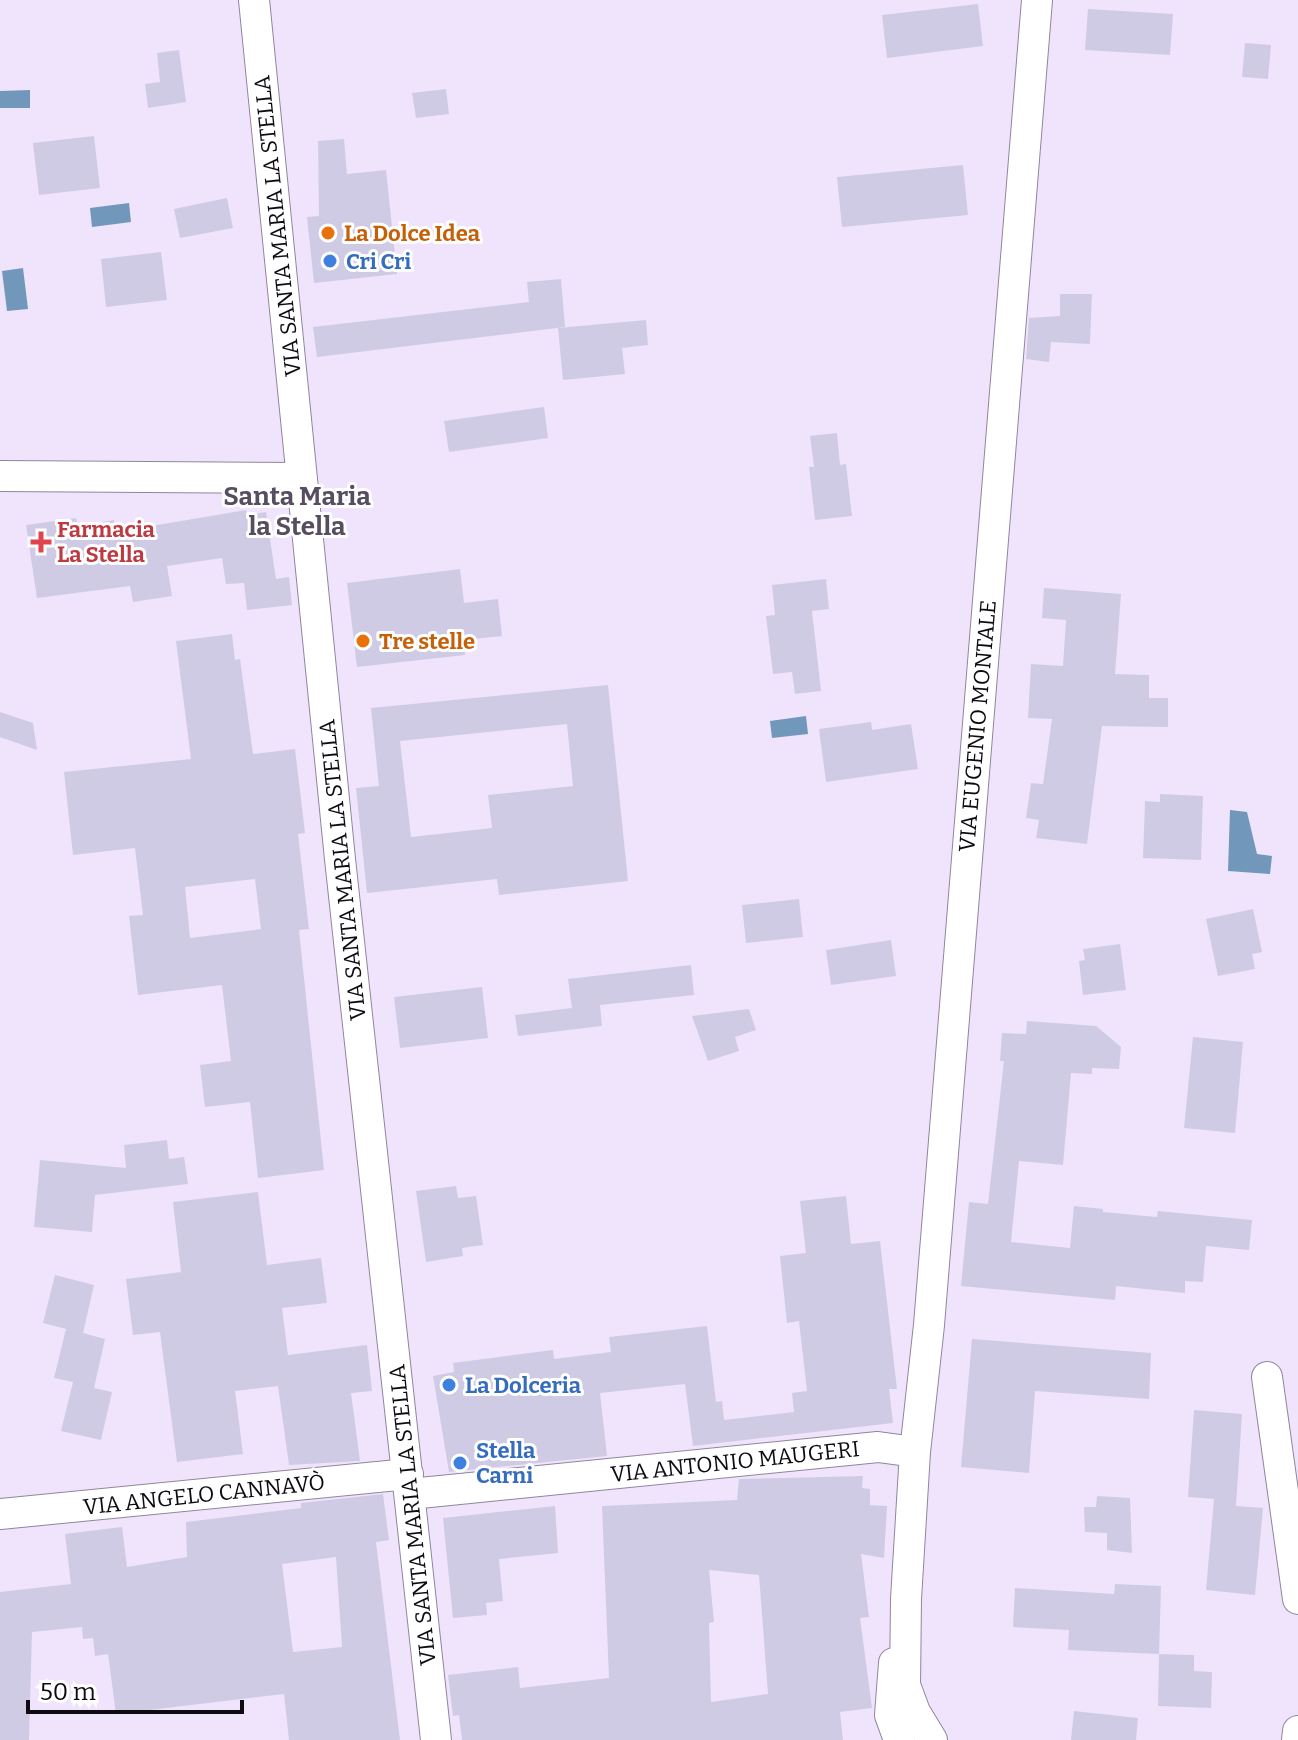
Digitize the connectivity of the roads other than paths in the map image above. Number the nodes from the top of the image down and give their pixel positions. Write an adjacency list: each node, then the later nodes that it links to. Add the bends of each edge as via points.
1 (254, 0): 4 (street, VIA SANTA MARIA LA STELLA)
2 (1037, 0): 6 (street, VIA EUGENIO MONTALE)
3 (0, 476): 4 (street)
4 (302, 478): 7 (street, VIA SANTA MARIA LA STELLA)
5 (1267, 1377): 9 (street)
6 (915, 1452): 7 (street, VIA ANTONIO MAUGERI, via 878,1447); 11 (street, via 905,1685)
7 (409, 1484): 8 (street, VIA ANGELO CANNAVÒ); 12 (street, VIA SANTA MARIA LA STELLA)
8 (0, 1514)
9 (1298, 1599)
10 (1298, 1731): 13 (street)
11 (917, 1738)
12 (436, 1740)
13 (1297, 1740)

